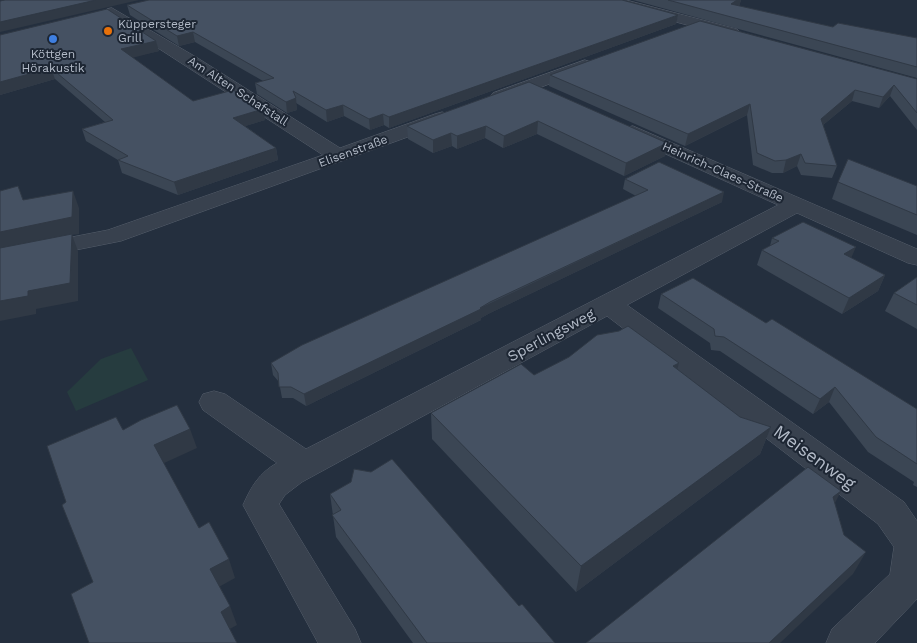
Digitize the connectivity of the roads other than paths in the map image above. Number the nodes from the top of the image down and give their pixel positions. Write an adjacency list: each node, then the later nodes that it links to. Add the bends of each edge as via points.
1 (610, 0): 3 (street)
2 (130, 8): 12 (street, Am Alten Schafstall, via 107,13 183,56)
3 (699, 23): 4 (street); 5 (street)
4 (672, 33)
5 (751, 38)
6 (601, 59): 7 (street)
7 (529, 86): 8 (street); 9 (street)
8 (556, 98)
9 (486, 102)
10 (460, 111): 12 (street, Elisenstraße)
11 (618, 125): 13 (street, Heinrich-Claes-Straße)
12 (338, 156): 14 (street, Elisenstraße, via 113,236)
13 (796, 204): 15 (street, Heinrich-Claes-Straße); 16 (street, Sperlingsweg)
14 (0, 258)
15 (917, 258)
16 (608, 304): 18 (street, Sperlingsweg); 20 (street, Meisenweg, via 891,512 913,545 908,582)
17 (214, 402): 18 (street)
18 (304, 464): 19 (street, Sperlingsweg, via 266,491 262,505)
19 (340, 643)
20 (847, 643)

